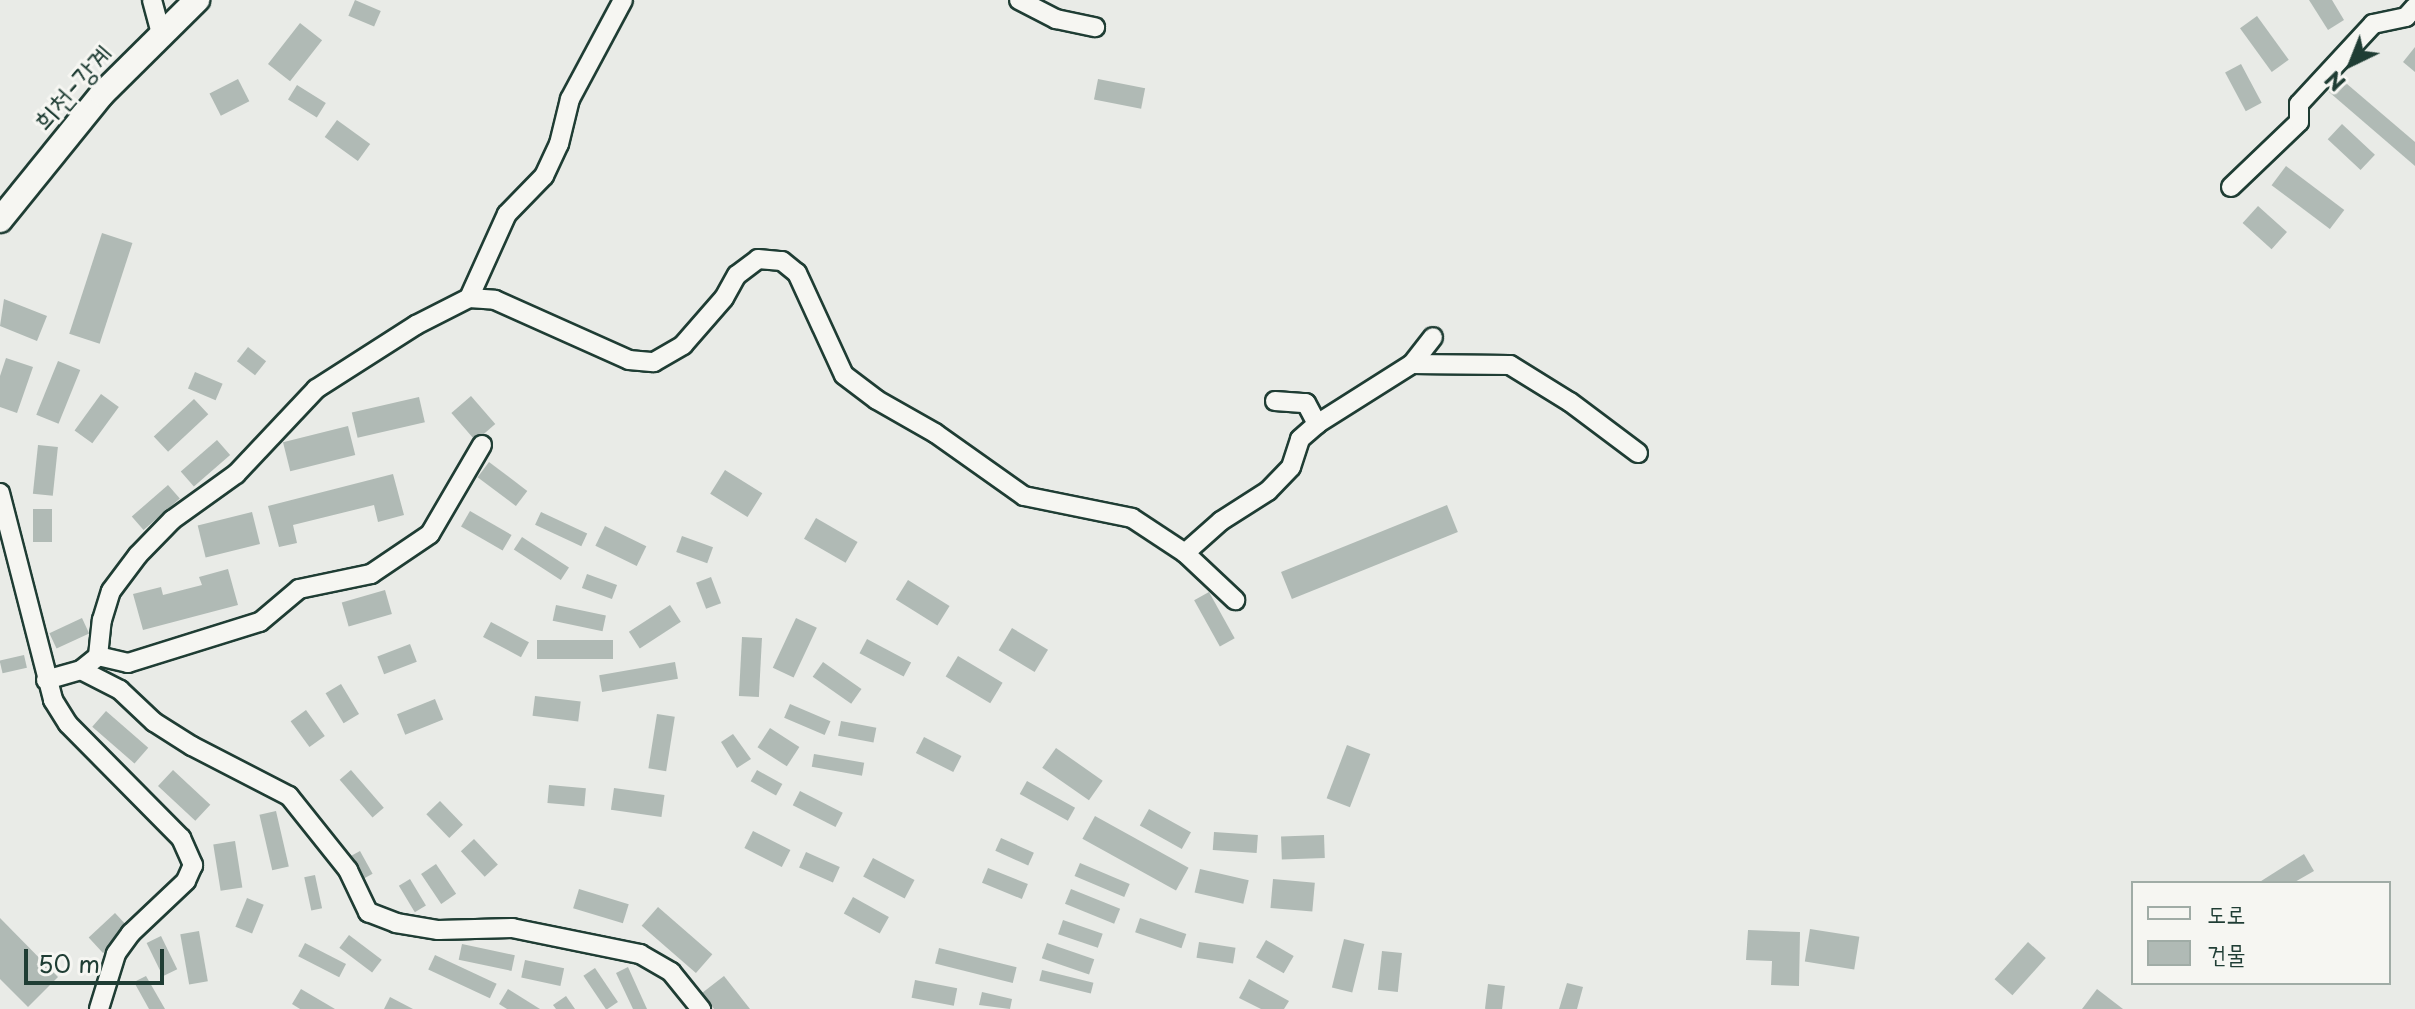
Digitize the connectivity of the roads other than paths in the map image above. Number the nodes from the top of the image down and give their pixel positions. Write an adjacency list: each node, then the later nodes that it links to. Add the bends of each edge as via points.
1 (152, 0): 7 (street)
2 (197, 0): 7 (main road, 희천-강계)
3 (623, 0): 10 (street, via 570,99 544,176 507,214)
4 (1019, 0): 6 (street, via 1056,19)
5 (2415, 7): 8 (street, via 2406,17 2373,24 2299,104 2299,122)
6 (1095, 27)
7 (161, 33): 9 (main road, 희천-강계, via 102,94)
8 (2231, 187)
9 (0, 220)
10 (469, 298): 18 (street, via 495,300 629,360 654,362 683,345 737,275 758,259 782,261 797,273 844,375 877,400 935,433 1024,496 1132,518); 20 (street, via 316,389 236,474 172,520 111,591)
11 (1433, 337): 12 (street)
12 (1412, 364): 14 (street); 16 (street, via 1510,365)
13 (1275, 401): 14 (street, via 1306,403)
14 (1317, 424): 18 (street, via 1300,439 1291,467 1268,491 1221,521)
15 (482, 445): 20 (street, via 430,534 371,574 299,589 260,622 128,663)
16 (1638, 453)
17 (0, 493): 22 (street)
18 (1185, 553): 19 (street)
19 (1235, 600)
20 (98, 656): 21 (street)
21 (81, 670): 22 (street); 24 (street, via 120,690 154,722 192,746 289,796 348,870 368,912 438,930 512,928 640,954 671,972)
22 (46, 680): 23 (street, via 68,724 181,838 193,865 186,881 116,954)
23 (99, 1009)
24 (701, 1009)

